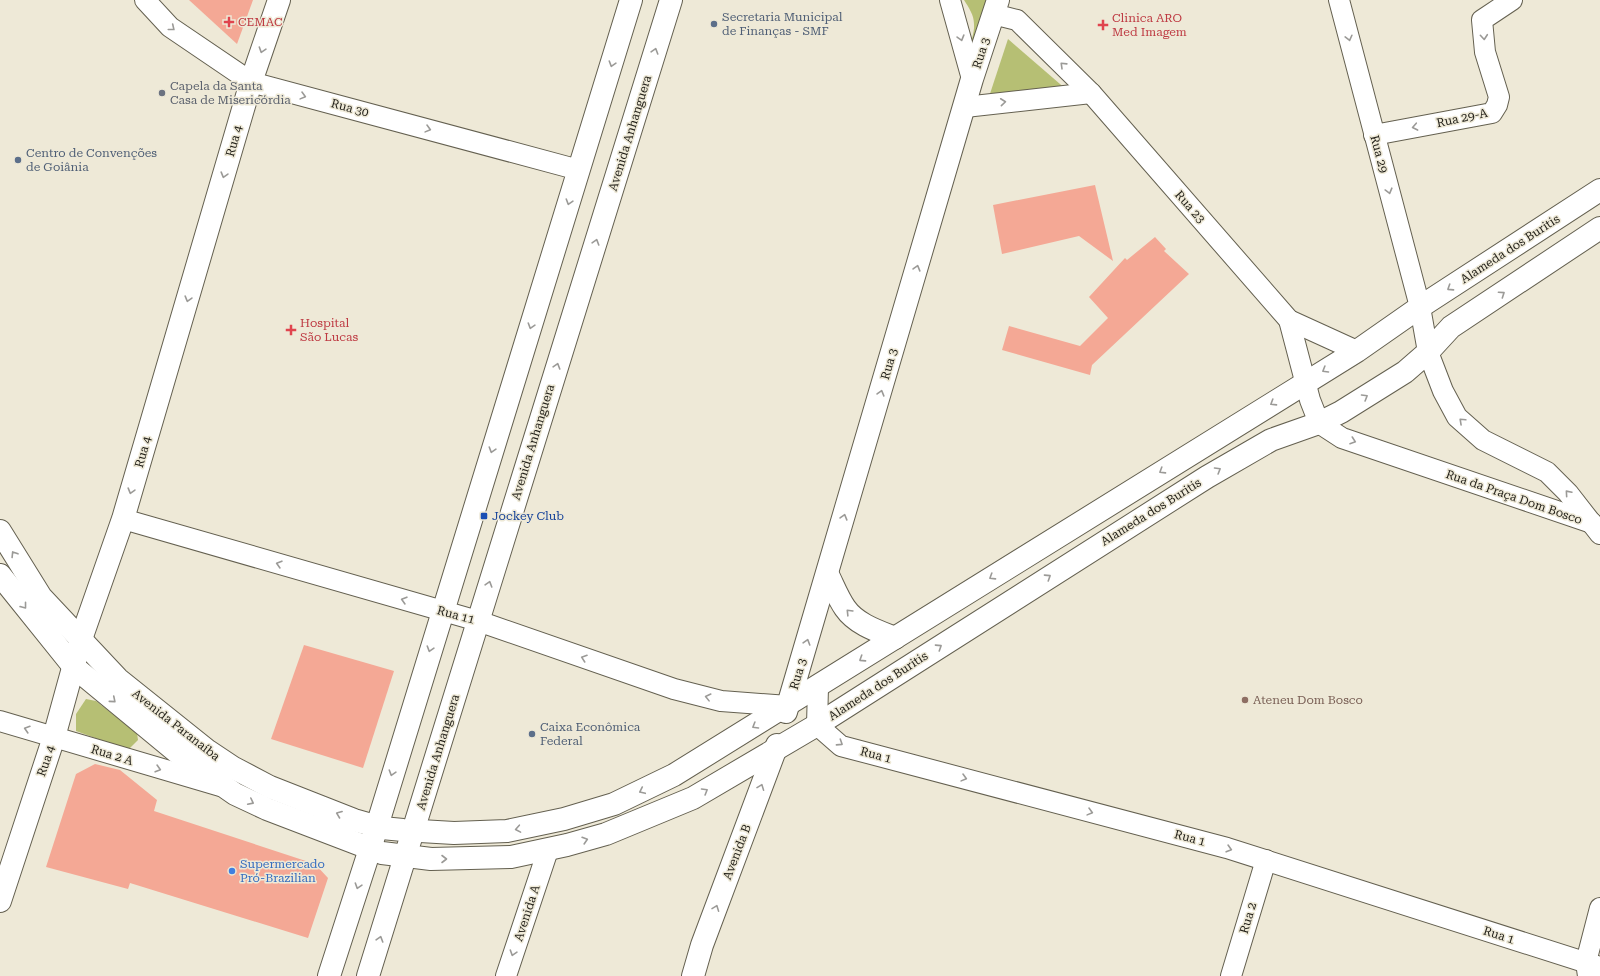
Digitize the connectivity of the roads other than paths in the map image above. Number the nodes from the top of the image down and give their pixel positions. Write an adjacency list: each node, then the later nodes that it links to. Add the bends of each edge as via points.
1 (145, 0): 10 (street, Rua 30, one-way to 10, via 170,27)
2 (279, 0): 10 (main road, Rua 4, one-way to 10)
3 (632, 0): 14 (main road, one-way to 14)
4 (671, 0): 31 (main road, Avenida Anhanguera, one-way to 4)
5 (950, 0): 9 (street, one-way to 9)
6 (1339, 0): 13 (street, Rua 29, one-way to 13)
7 (1512, 0): 13 (street, Rua 29-A, one-way to 13, via 1482,20 1485,52 1499,97 1492,113)
8 (996, 7): 9 (main road, Rua 3); 11 (street, Rua 23, one-way to 8, via 1018,20)
9 (972, 79): 12 (main road, Rua 3)
10 (251, 82): 14 (street, Rua 30, one-way to 14); 25 (main road, Rua 4, one-way to 25)
11 (1091, 93): 12 (street, one-way to 11); 18 (street, Rua 23)
12 (964, 107): 29 (main road, Rua 3, one-way to 12)
13 (1374, 135): 17 (street, Rua 29, one-way to 17)
14 (579, 170): 30 (main road, one-way to 30)
15 (1600, 190): 17 (main road, Alameda dos Buritis, one-way to 17)
16 (1600, 228): 20 (main road, Alameda dos Buritis, one-way to 16, via 1451,327)
17 (1420, 307): 19 (main road, Alameda dos Buritis); 20 (street)
18 (1289, 320): 19 (street, Rua 23); 21 (street, Rua 23)
19 (1357, 351): 21 (main road, Alameda dos Buritis, one-way to 21)
20 (1428, 352): 22 (main road, Alameda dos Buritis, one-way to 20, via 1405,372); 23 (street, Rua da Praça Dom Bosco, one-way to 20, via 1483,440 1457,417 1443,391)
21 (1306, 382): 22 (street); 32 (main road, Alameda dos Buritis, one-way to 32)
22 (1319, 423): 24 (street, Rua da Praça Dom Bosco, one-way to 24, via 1342,438); 38 (main road, Alameda dos Buritis, one-way to 22, via 1207,477 1271,440)
23 (1547, 472): 24 (street); 26 (street, Rua da Praça Dom Bosco, one-way to 23, via 1568,493)
24 (1535, 504): 26 (street, Rua da Praça Dom Bosco)
25 (123, 519): 30 (street, Rua 11, one-way to 25); 33 (main road, Rua 4)
26 (1596, 529)
27 (0, 531): 33 (main road, Avenida Paranaíba, one-way to 27, via 41,597)
28 (0, 575): 34 (main road, Avenida Paranaíba, one-way to 34)
29 (828, 575): 32 (main road, one-way to 29, via 857,620 845,608); 36 (main road, Rua 3, one-way to 29)
30 (442, 611): 31 (street, Rua 11); 43 (main road, one-way to 43)
31 (478, 621): 36 (street, Rua 11, one-way to 31, via 721,701 674,688); 44 (main road, Avenida Anhanguera)
32 (895, 638): 35 (main road, Alameda dos Buritis, one-way to 35)
33 (81, 639): 34 (main road, Rua 4); 43 (main road, Avenida Paranaíba, one-way to 33, via 270,787 232,767 118,679)
34 (74, 667): 40 (main road, Rua 4); 42 (main road, Avenida Paranaíba, one-way to 42, via 189,762)
35 (818, 687): 36 (main road, Alameda dos Buritis); 38 (street)
36 (788, 706): 39 (main road, Rua 3); 44 (main road, Alameda dos Buritis, one-way to 44, via 674,776 614,804 564,819 507,831)
37 (0, 721): 40 (street, Rua 2 A, one-way to 37)
38 (817, 725): 41 (main road, Alameda dos Buritis); 48 (street, Rua 1, one-way to 48, via 841,746)
39 (782, 728): 41 (main road, Avenida B)
40 (54, 737): 42 (street, Rua 2 A, one-way to 42); 49 (main road, Rua 4)
41 (775, 749): 46 (main road, Alameda dos Buritis, one-way to 41, via 630,826 693,798); 55 (main road, Avenida B, one-way to 41, via 702,945)
42 (224, 787): 45 (main road, Avenida Paranaíba, one-way to 45, via 267,810)
43 (376, 826): 44 (main road, Avenida Paranaíba); 45 (main road)
44 (413, 831): 47 (main road, Avenida Anhanguera)
45 (370, 849): 47 (main road, Avenida Paranaíba); 52 (main road, one-way to 52)
46 (548, 850): 47 (main road, Alameda dos Buritis, one-way to 46, via 475,859 511,857); 54 (street, Avenida A, one-way to 54)
47 (405, 857): 53 (main road, Avenida Anhanguera, one-way to 47)
48 (1266, 860): 51 (street, Rua 1); 56 (street, Rua 2)
49 (0, 901)
50 (1600, 908): 51 (street)
51 (1591, 968)
52 (329, 976)
53 (368, 976)
54 (506, 976)
55 (693, 976)
56 (1231, 976)

